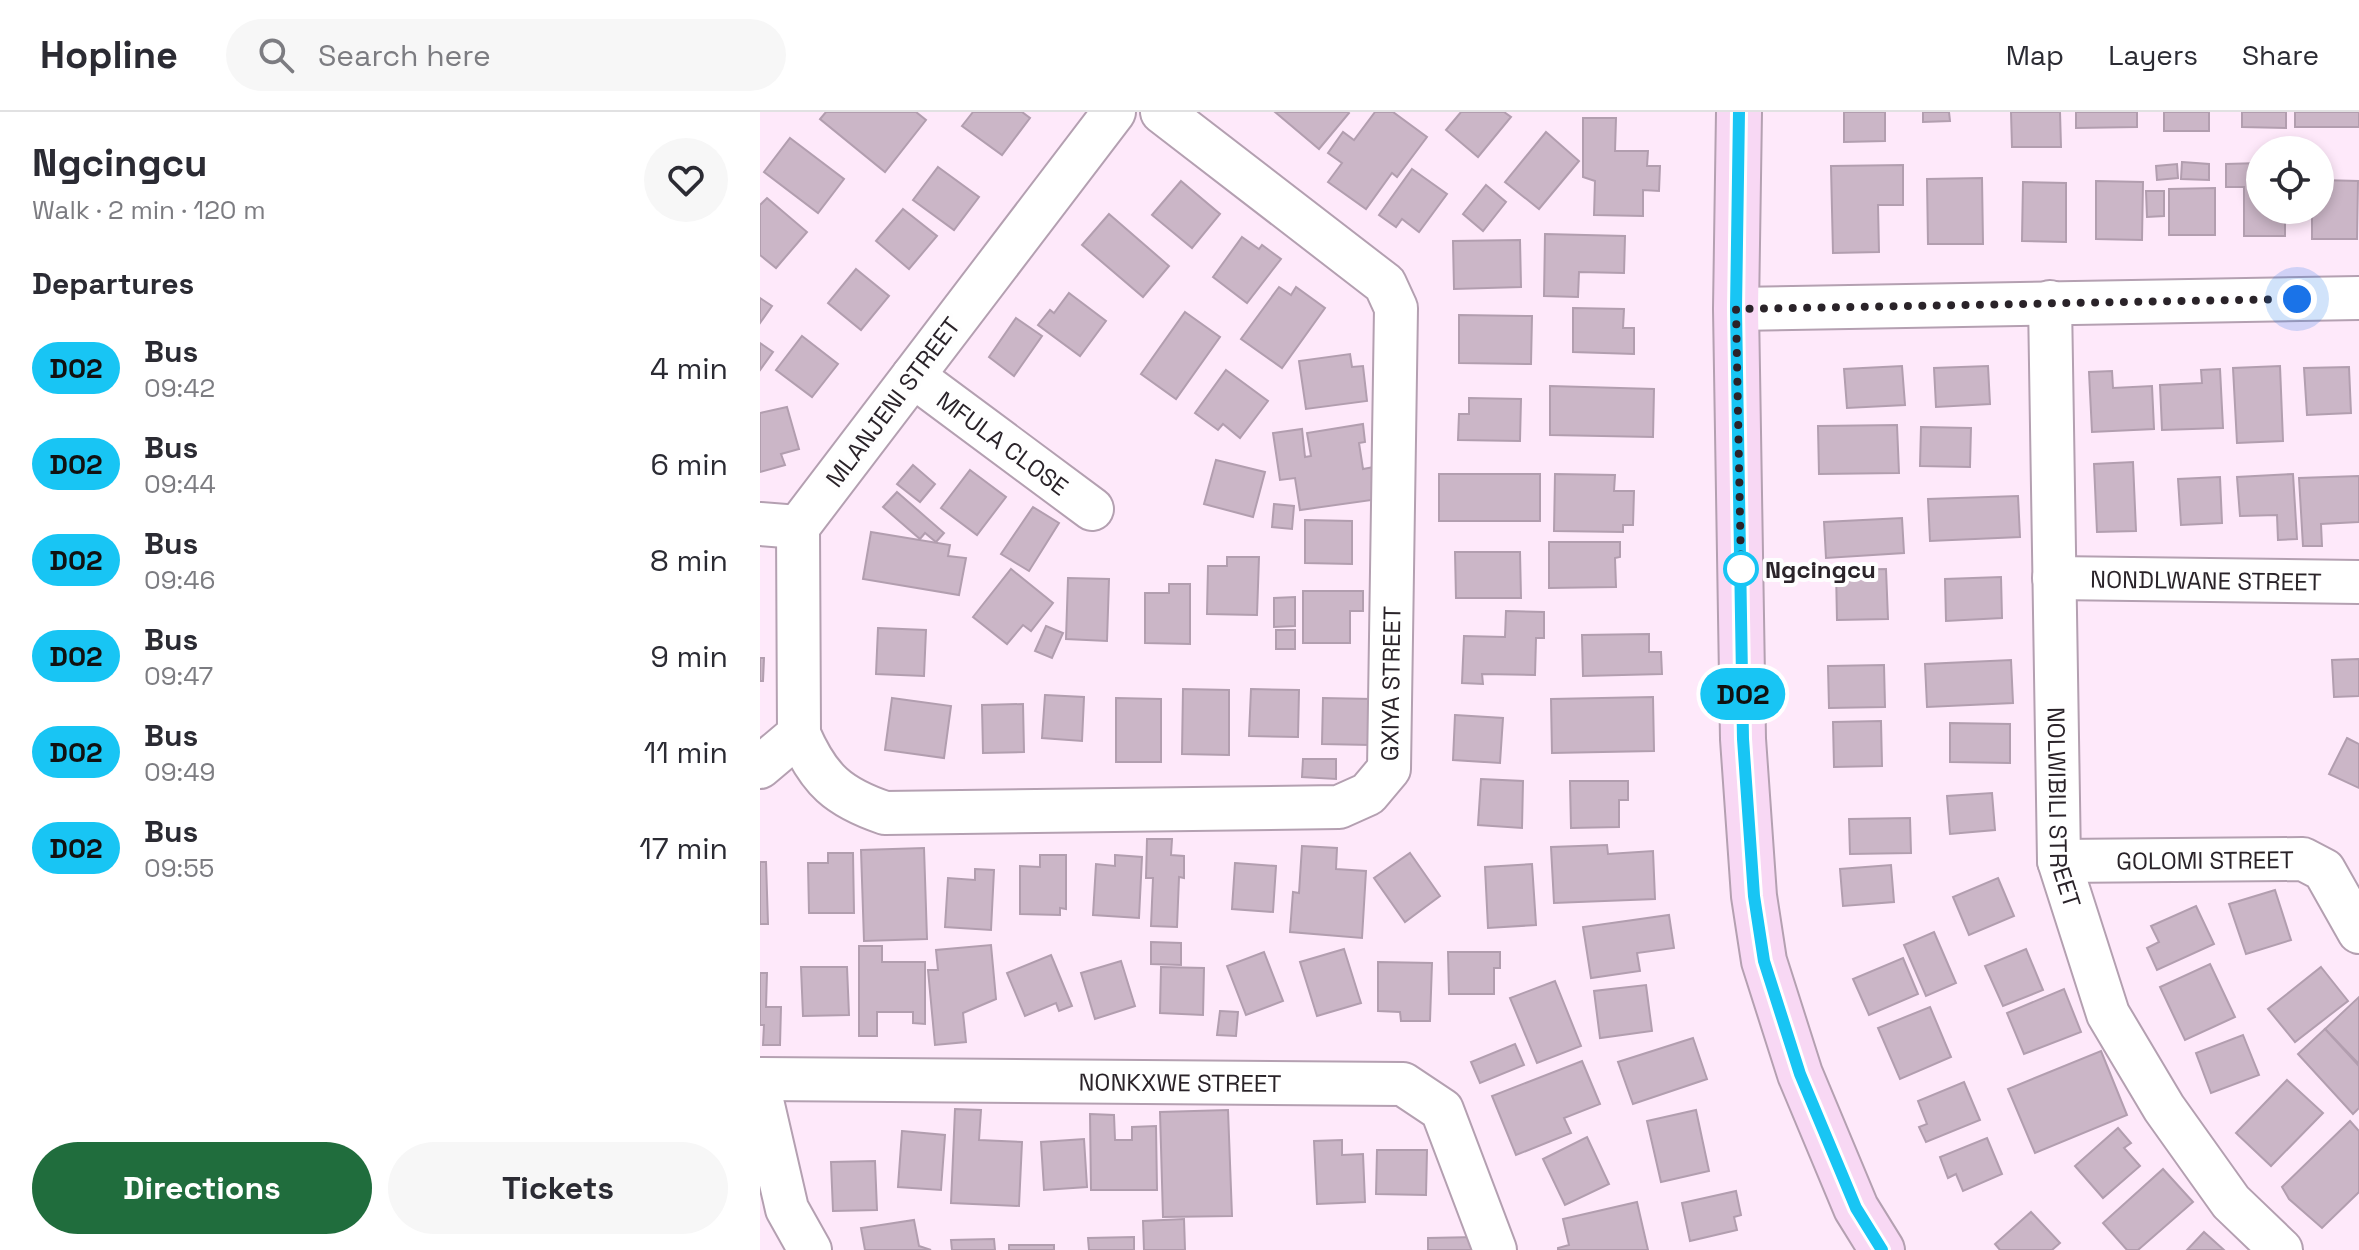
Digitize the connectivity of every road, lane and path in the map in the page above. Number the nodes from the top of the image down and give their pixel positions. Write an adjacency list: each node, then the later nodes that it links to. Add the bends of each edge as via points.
1 (1114, 112): 7 (street, MLANJENI STREET)
2 (1162, 112): 12 (street, GXIYA STREET, via 1385,284 1393,296 1389,769 1368,794 1339,807 885,813 855,803 830,784 810,760)
3 (1739, 112): 6 (street)
4 (2359, 298): 5 (street)
5 (2050, 302): 6 (street); 10 (street, NOLWIBILI STREET)
6 (1736, 309): 20 (street, via 1743,739 1750,863 1764,961 1822,1129 1856,1208)
7 (913, 376): 8 (street, MFULA CLOSE); 9 (street, MLANJENI STREET)
8 (1092, 509)
9 (779, 526): 12 (street, MLANJENI STREET)
10 (2054, 578): 11 (street, NONDLWANE STREET); 14 (street, NOLWIBILI STREET)
11 (2359, 582)
12 (799, 734): 13 (street)
13 (760, 767)
14 (2059, 861): 15 (street, GOLOMI STREET, via 2303,859 2324,870); 21 (street, NOLWIBILI STREET, via 2108,1014 2164,1108 2231,1202)
15 (2359, 932)
16 (760, 1079): 19 (street, NONKXWE STREET, via 1403,1084 1442,1110)
17 (760, 1092): 18 (street, via 787,1209)
18 (810, 1250)
19 (1495, 1250)
20 (1882, 1250)
21 (2281, 1250)

